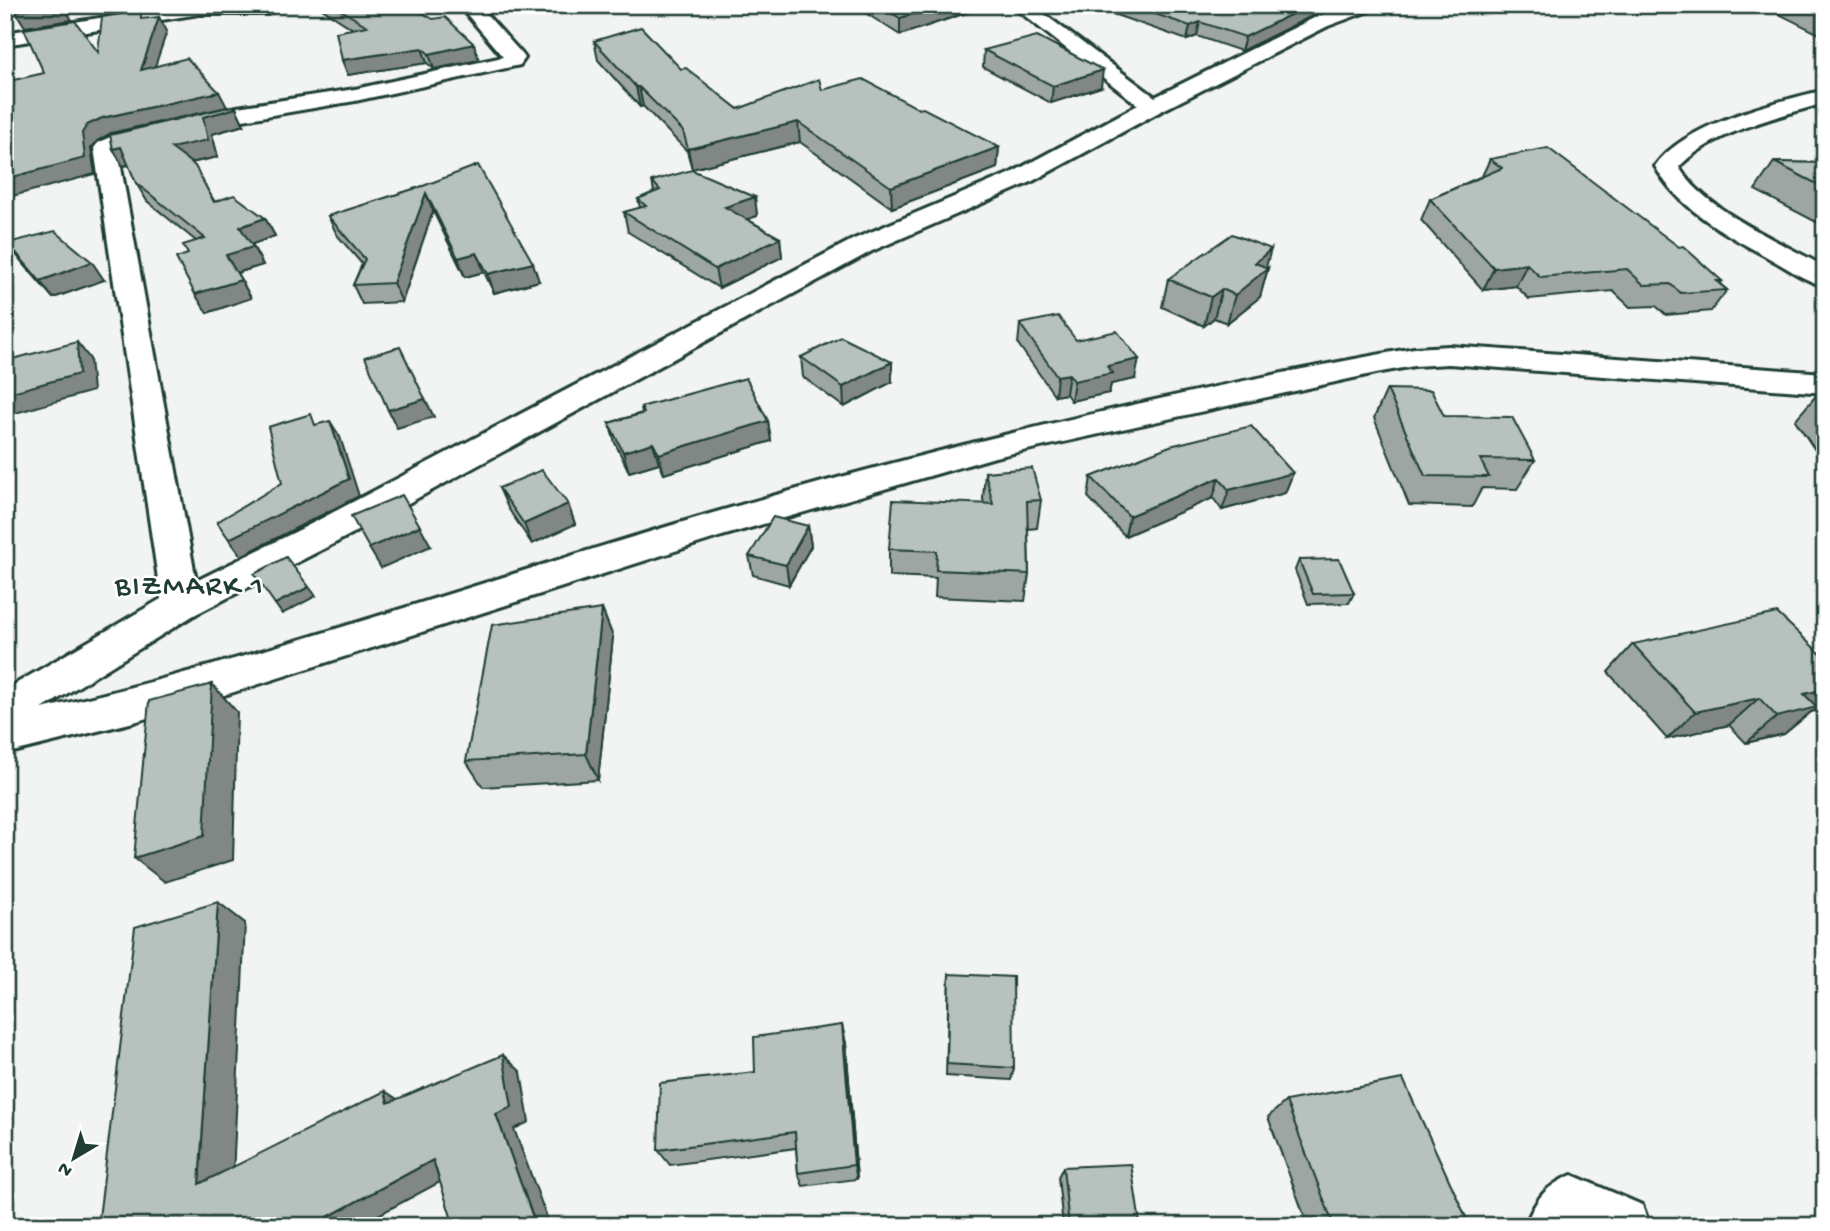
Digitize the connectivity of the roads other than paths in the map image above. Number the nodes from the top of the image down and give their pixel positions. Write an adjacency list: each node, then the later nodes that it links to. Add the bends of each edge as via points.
1 (468, 5): 11 (street, via 513,61 355,95 237,114 106,148)
2 (1020, 5): 8 (street)
3 (1367, 5): 8 (street, via 1321,22)
4 (200, 7): 5 (street); 6 (street)
5 (268, 8)
6 (5, 38)
7 (1825, 96): 9 (street, via 1690,145 1667,166 1670,178 1701,205)
8 (1153, 106): 11 (street, via 1020,177 863,245)
9 (1825, 278)
10 (1825, 383): 13 (street, via 1449,355 1376,364 992,447 712,526 231,677)
11 (181, 605): 12 (street)
12 (5, 711)
13 (5, 736)
14 (1554, 1226): 15 (street, via 1572,1204)
15 (1621, 1226)

